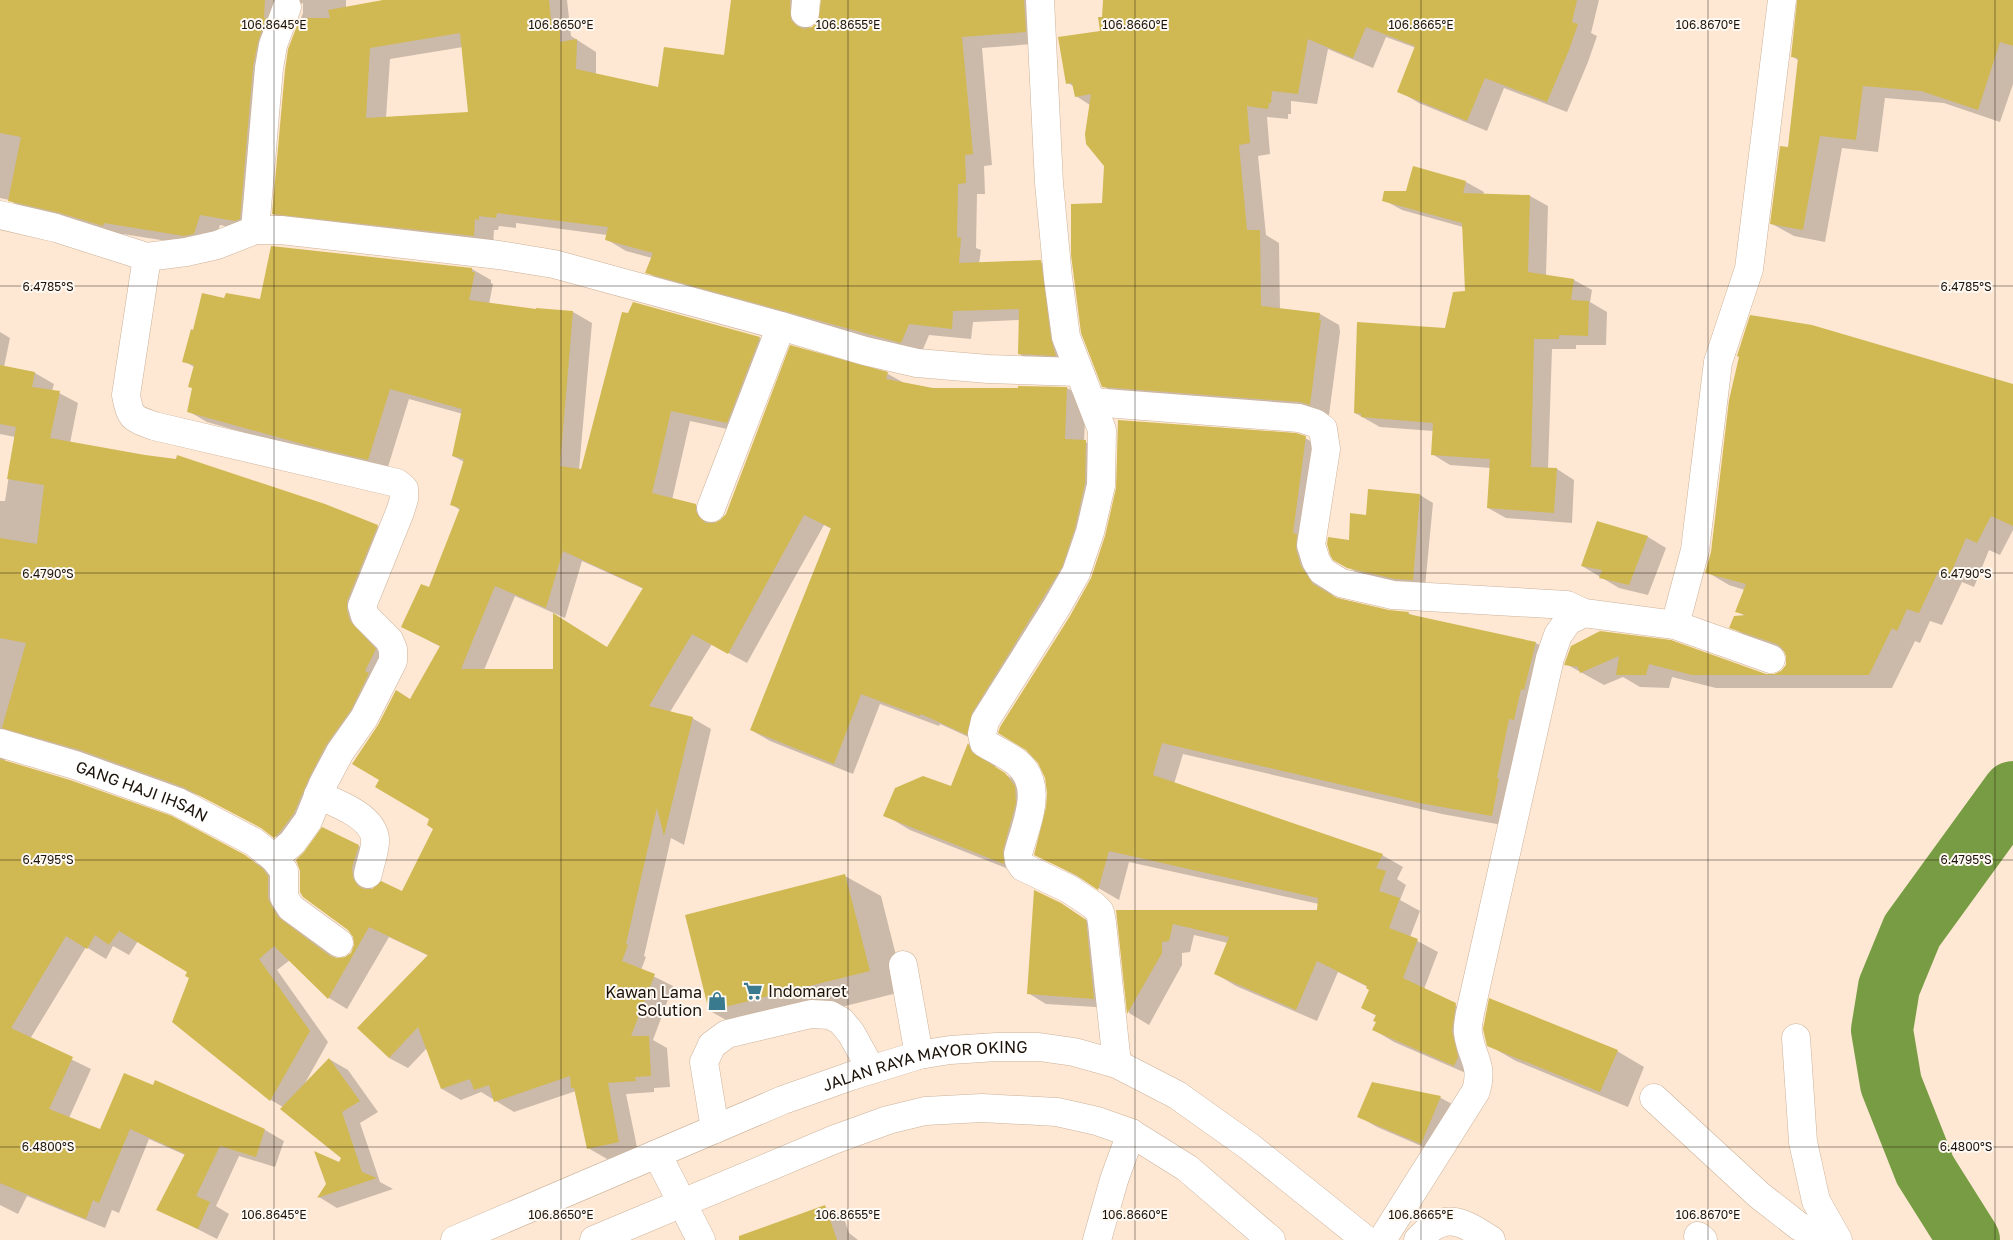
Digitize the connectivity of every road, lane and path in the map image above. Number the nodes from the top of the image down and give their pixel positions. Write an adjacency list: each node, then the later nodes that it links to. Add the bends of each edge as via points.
1 (1040, 0): 8 (street, via 1049,182 1058,278 1066,337)
2 (1782, 0): 12 (street, via 1749,269 1718,362 1695,550)
3 (289, 2): 5 (street, via 273,45 269,68)
4 (0, 215): 6 (street, via 65,230)
5 (255, 230): 6 (street, via 217,245); 7 (street, via 281,230 554,264)
6 (146, 256): 15 (street, via 126,395 134,418 154,426 397,482 404,489 400,512 362,606 365,616 389,640 393,661 364,718 340,752)
7 (781, 326): 8 (street, via 916,363); 10 (street)
8 (1079, 372): 9 (street)
9 (1092, 402): 11 (street, via 1299,418 1315,423 1323,429 1326,449 1311,545 1322,572 1341,583 1393,595 1567,605); 22 (street, via 1102,430 1101,485 1090,532 1076,573 997,700 985,721 982,734 984,743 1015,761 1027,773 1033,788 1019,861 1028,870 1085,899 1100,912)
10 (711, 508)
11 (1584, 613): 12 (street); 36 (street, via 1568,621 1558,635 1533,733 1470,1013 1467,1032 1478,1063 1476,1091)
12 (1674, 625): 13 (street)
13 (1772, 659)
14 (0, 743): 16 (street, GANG HAJI IHSAN, via 75,765 178,802 254,842)
15 (318, 795): 16 (street, via 308,821 292,843); 17 (street, via 346,807 366,822 375,838)
16 (274, 858): 18 (street, via 284,872 284,897 290,908)
17 (368, 874)
18 (339, 943)
19 (903, 965): 21 (street)
20 (1796, 1038): 29 (street, via 1803,1142 1816,1201)
21 (919, 1055): 22 (street, JALAN RAYA MAYOR OKING, via 950,1050 1039,1047 1074,1052); 23 (street, JALAN RAYA MAYOR OKING)
22 (1117, 1064): 35 (street, JALAN RAYA MAYOR OKING, via 1177,1095 1250,1147)
23 (870, 1070): 25 (street, JALAN RAYA MAYOR OKING, via 783,1100); 25 (street, via 851,1033 841,1021 830,1015 811,1014 727,1034 712,1045 704,1062)
24 (1654, 1098): 29 (street, via 1759,1195 1800,1227)
25 (715, 1129): 27 (street, JALAN RAYA MAYOR OKING)
26 (1131, 1133): 28 (street, via 1056,1112 982,1108 925,1111 888,1120 833,1140); 33 (street); 34 (street, via 1187,1168)
27 (657, 1154): 28 (street); 30 (street, JALAN RAYA MAYOR OKING)
28 (681, 1202): 31 (street); 32 (street)
29 (1837, 1239)
30 (455, 1240)
31 (594, 1240)
32 (701, 1240)
33 (1097, 1240)
34 (1271, 1240)
35 (1366, 1240)
36 (1382, 1240)
37 (1418, 1240): 38 (street, via 1429,1228 1442,1221 1467,1225)
38 (1491, 1240)

